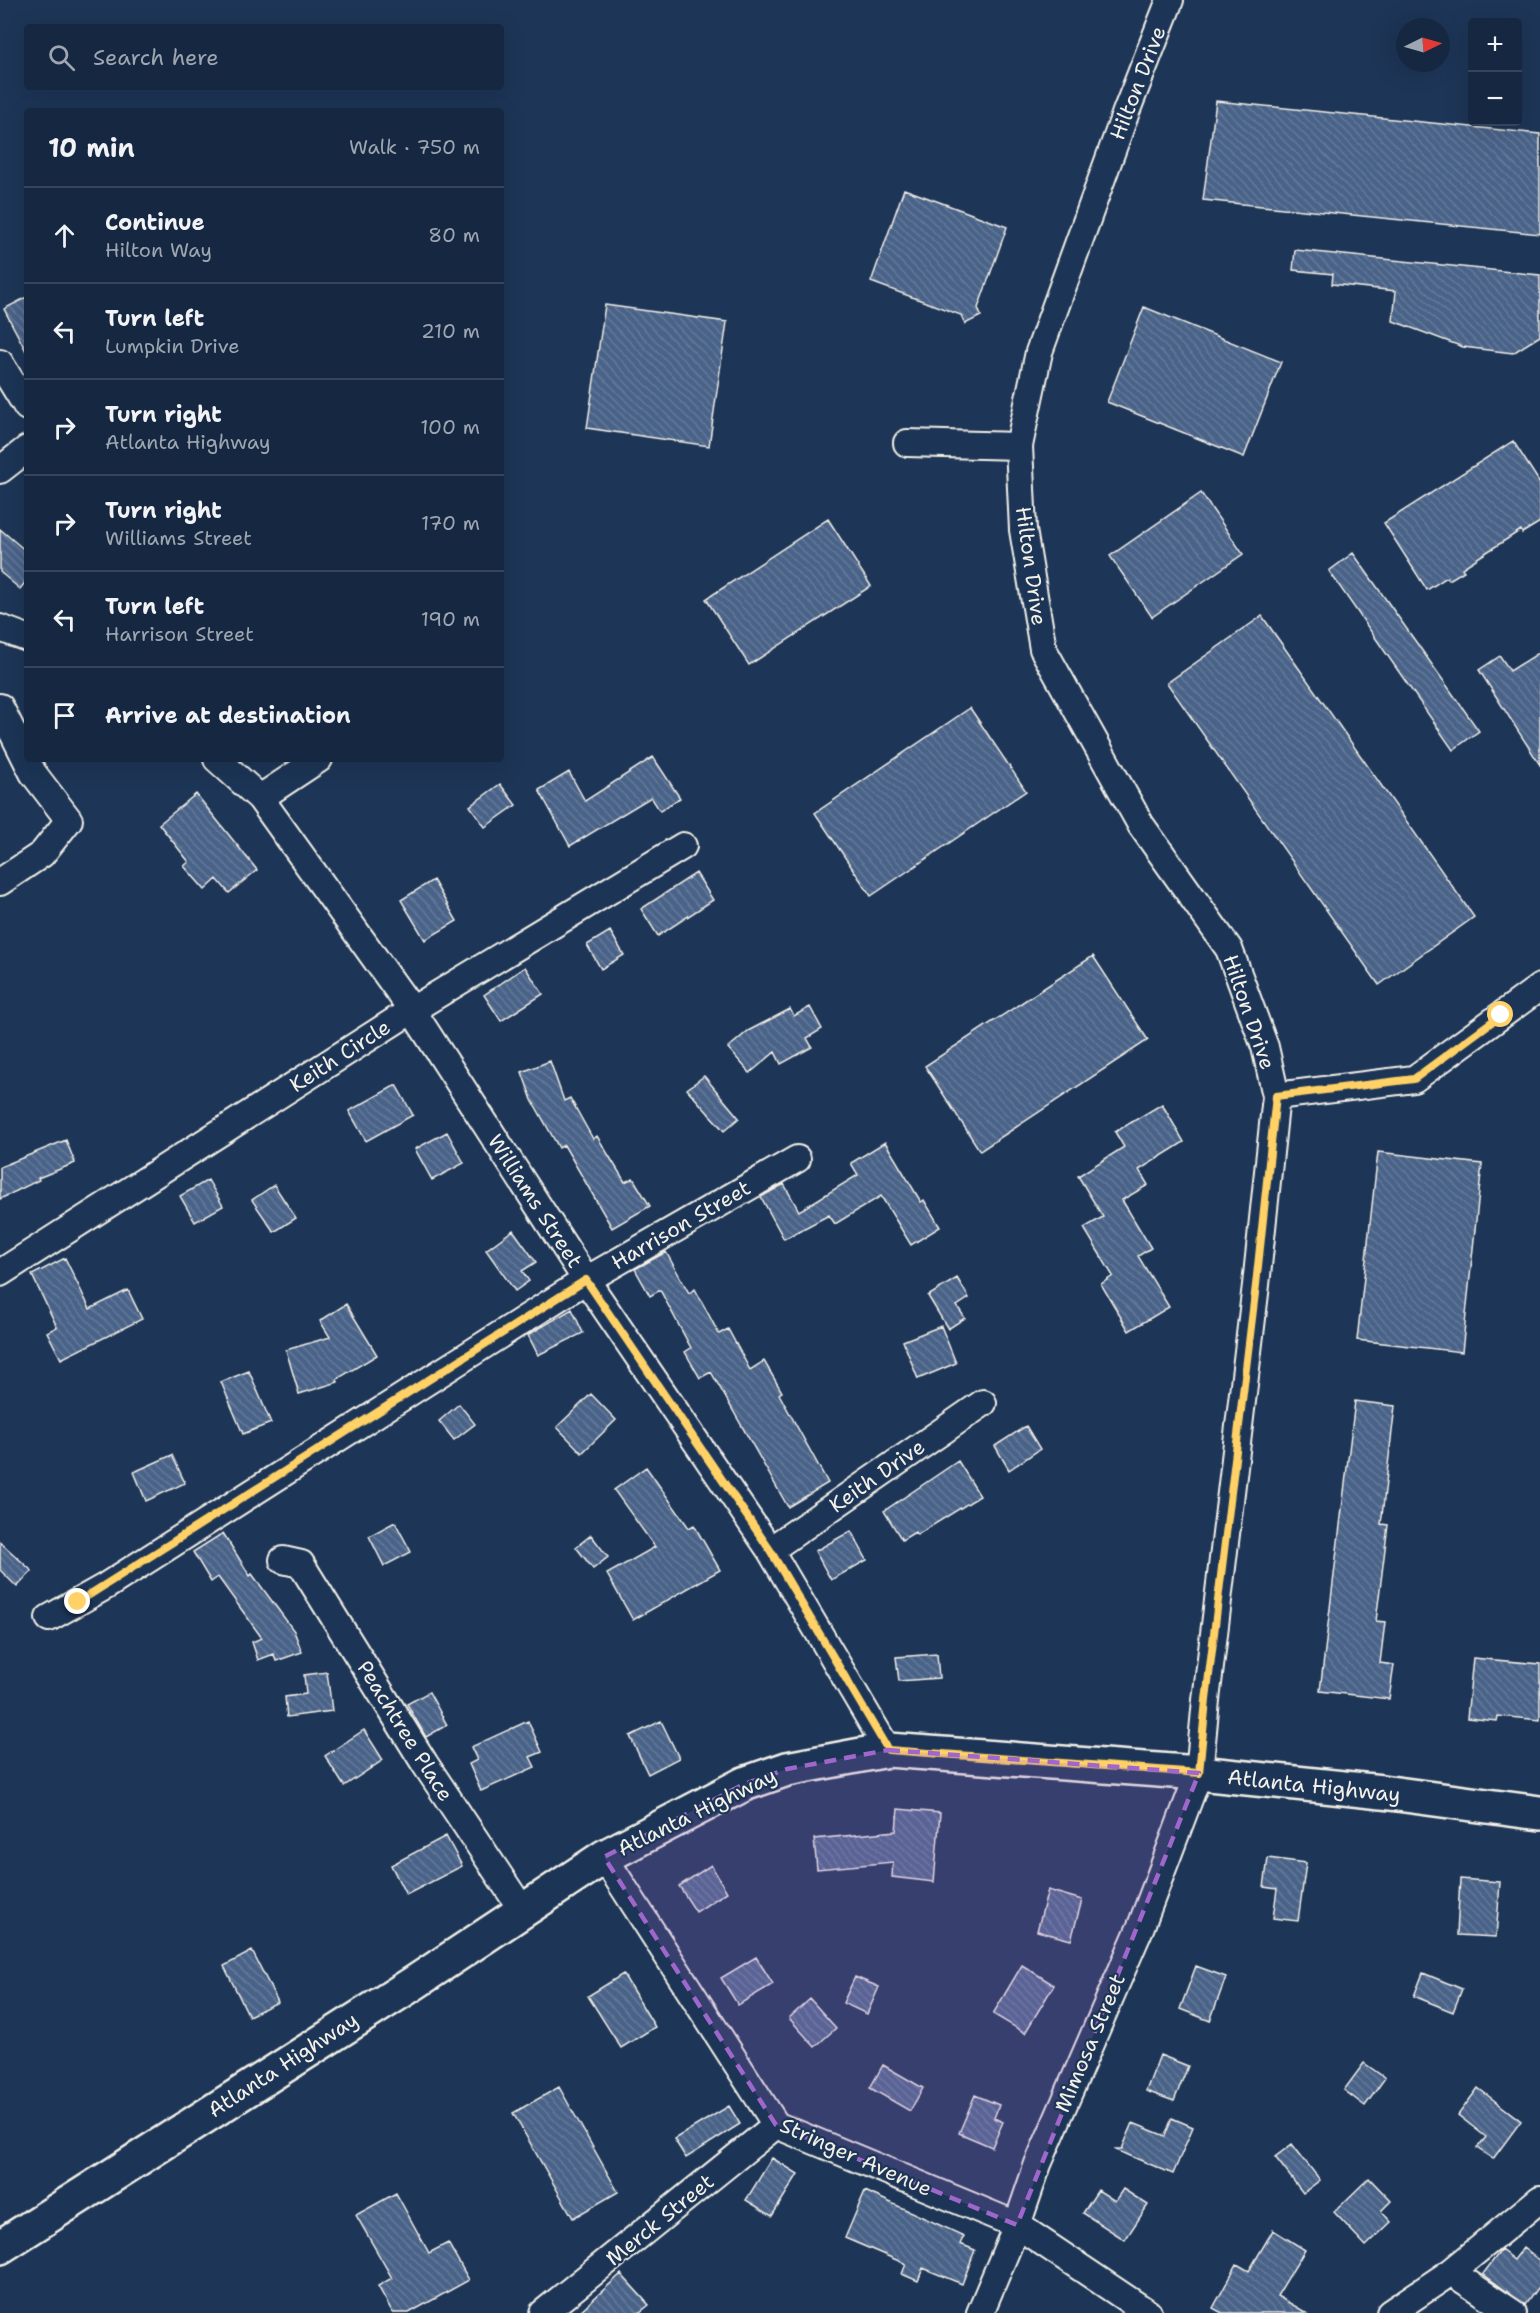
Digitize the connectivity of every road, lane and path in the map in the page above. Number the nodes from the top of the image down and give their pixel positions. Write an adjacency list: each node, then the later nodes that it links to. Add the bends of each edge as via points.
1 (1170, 0): 5 (street, Hilton Drive, via 1039,352)
2 (0, 363): 3 (street)
3 (24, 402)
4 (907, 443): 5 (street)
5 (1019, 446): 20 (street, Hilton Drive, via 1023,530 1043,649 1140,825 1229,949 1265,1047)
6 (24, 450): 7 (street)
7 (0, 470)
8 (0, 628): 9 (street)
9 (24, 637)
10 (0, 706): 11 (street)
11 (24, 755)
12 (28, 762): 17 (street, via 69,820 42,854)
13 (220, 762): 15 (street, Williams Street)
14 (315, 762): 15 (street)
15 (260, 798): 19 (street, Williams Street)
16 (684, 846): 19 (street, Keith Circle)
17 (0, 882)
18 (1540, 987): 20 (street, via 1414,1079)
19 (412, 1010): 22 (street, Keith Circle); 23 (street, Williams Street)
20 (1276, 1096): 29 (street, Hilton Drive)
21 (796, 1159): 23 (street, Harrison Street)
22 (0, 1273)
23 (586, 1280): 25 (street, Williams Street); 27 (street, Harrison Street)
24 (983, 1403): 25 (street, Keith Drive)
25 (770, 1550): 28 (street, Williams Street)
26 (283, 1560): 32 (street, Peachtree Place, via 301,1564 424,1764)
27 (49, 1618)
28 (888, 1750): 29 (main road, Atlanta Highway); 31 (main road, Atlanta Highway, via 787,1769 744,1784)
29 (1199, 1773): 30 (main road, Atlanta Highway); 35 (street, Mimosa Street, via 1141,1926 1038,2164)
30 (1540, 1813)
31 (604, 1857): 32 (main road, Atlanta Highway); 33 (street, Stringer Avenue)
32 (523, 1911): 36 (main road, Atlanta Highway)
33 (776, 2126): 35 (street, Stringer Avenue); 38 (street, Merck Street)
34 (1540, 2199): 37 (street)
35 (1017, 2225): 39 (street, Mimosa Street); 40 (street, Stringer Avenue)
36 (0, 2247)
37 (1451, 2272): 41 (street); 42 (street)
38 (543, 2313)
39 (980, 2313)
40 (1148, 2313)
41 (1390, 2313)
42 (1513, 2313)

